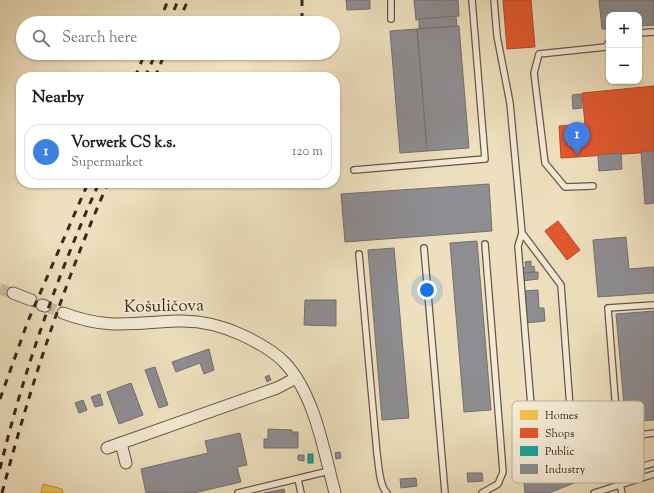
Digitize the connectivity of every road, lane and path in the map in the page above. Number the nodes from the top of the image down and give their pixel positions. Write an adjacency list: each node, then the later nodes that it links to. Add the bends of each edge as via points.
1 (390, 0): 4 (lane)
2 (472, 0): 8 (lane, via 485,159)
3 (494, 0): 10 (lane, via 497,36 510,102)
4 (391, 19)
5 (654, 32): 6 (lane)
6 (642, 33)
7 (606, 47): 9 (lane, via 539,54 534,73 545,163 565,187)
8 (354, 170)
9 (593, 186)
10 (522, 233): 19 (lane, via 518,246); 20 (lane, via 561,285)
11 (485, 244): 40 (lane, via 503,472 498,484)
12 (424, 248): 39 (lane)
13 (359, 254): 38 (lane, via 377,454 384,491)
14 (13, 293): 15 (street)
15 (31, 300)
16 (654, 305): 21 (lane, via 608,308)
17 (63, 313): 18 (street, Košuličova, via 106,325 177,321 212,324 248,338 270,351)
18 (296, 378): 24 (street, via 277,388); 29 (street, Košuličova, via 311,410)
19 (531, 401)
20 (569, 401)
21 (615, 401)
22 (654, 433): 23 (lane)
23 (644, 434)
24 (120, 443): 25 (street); 26 (street)
25 (107, 448)
26 (126, 463)
27 (654, 464): 28 (lane)
28 (644, 467)
29 (330, 471): 32 (lane); 37 (street, Košuličova)
30 (654, 474): 31 (lane)
31 (644, 477)
32 (298, 478): 35 (lane); 36 (lane)
33 (626, 483): 34 (lane)
34 (620, 485): 41 (lane); 42 (lane)
35 (238, 493)
36 (301, 493)
37 (335, 493)
38 (387, 493)
39 (444, 493)
40 (482, 493)
41 (594, 493)
42 (622, 493)

